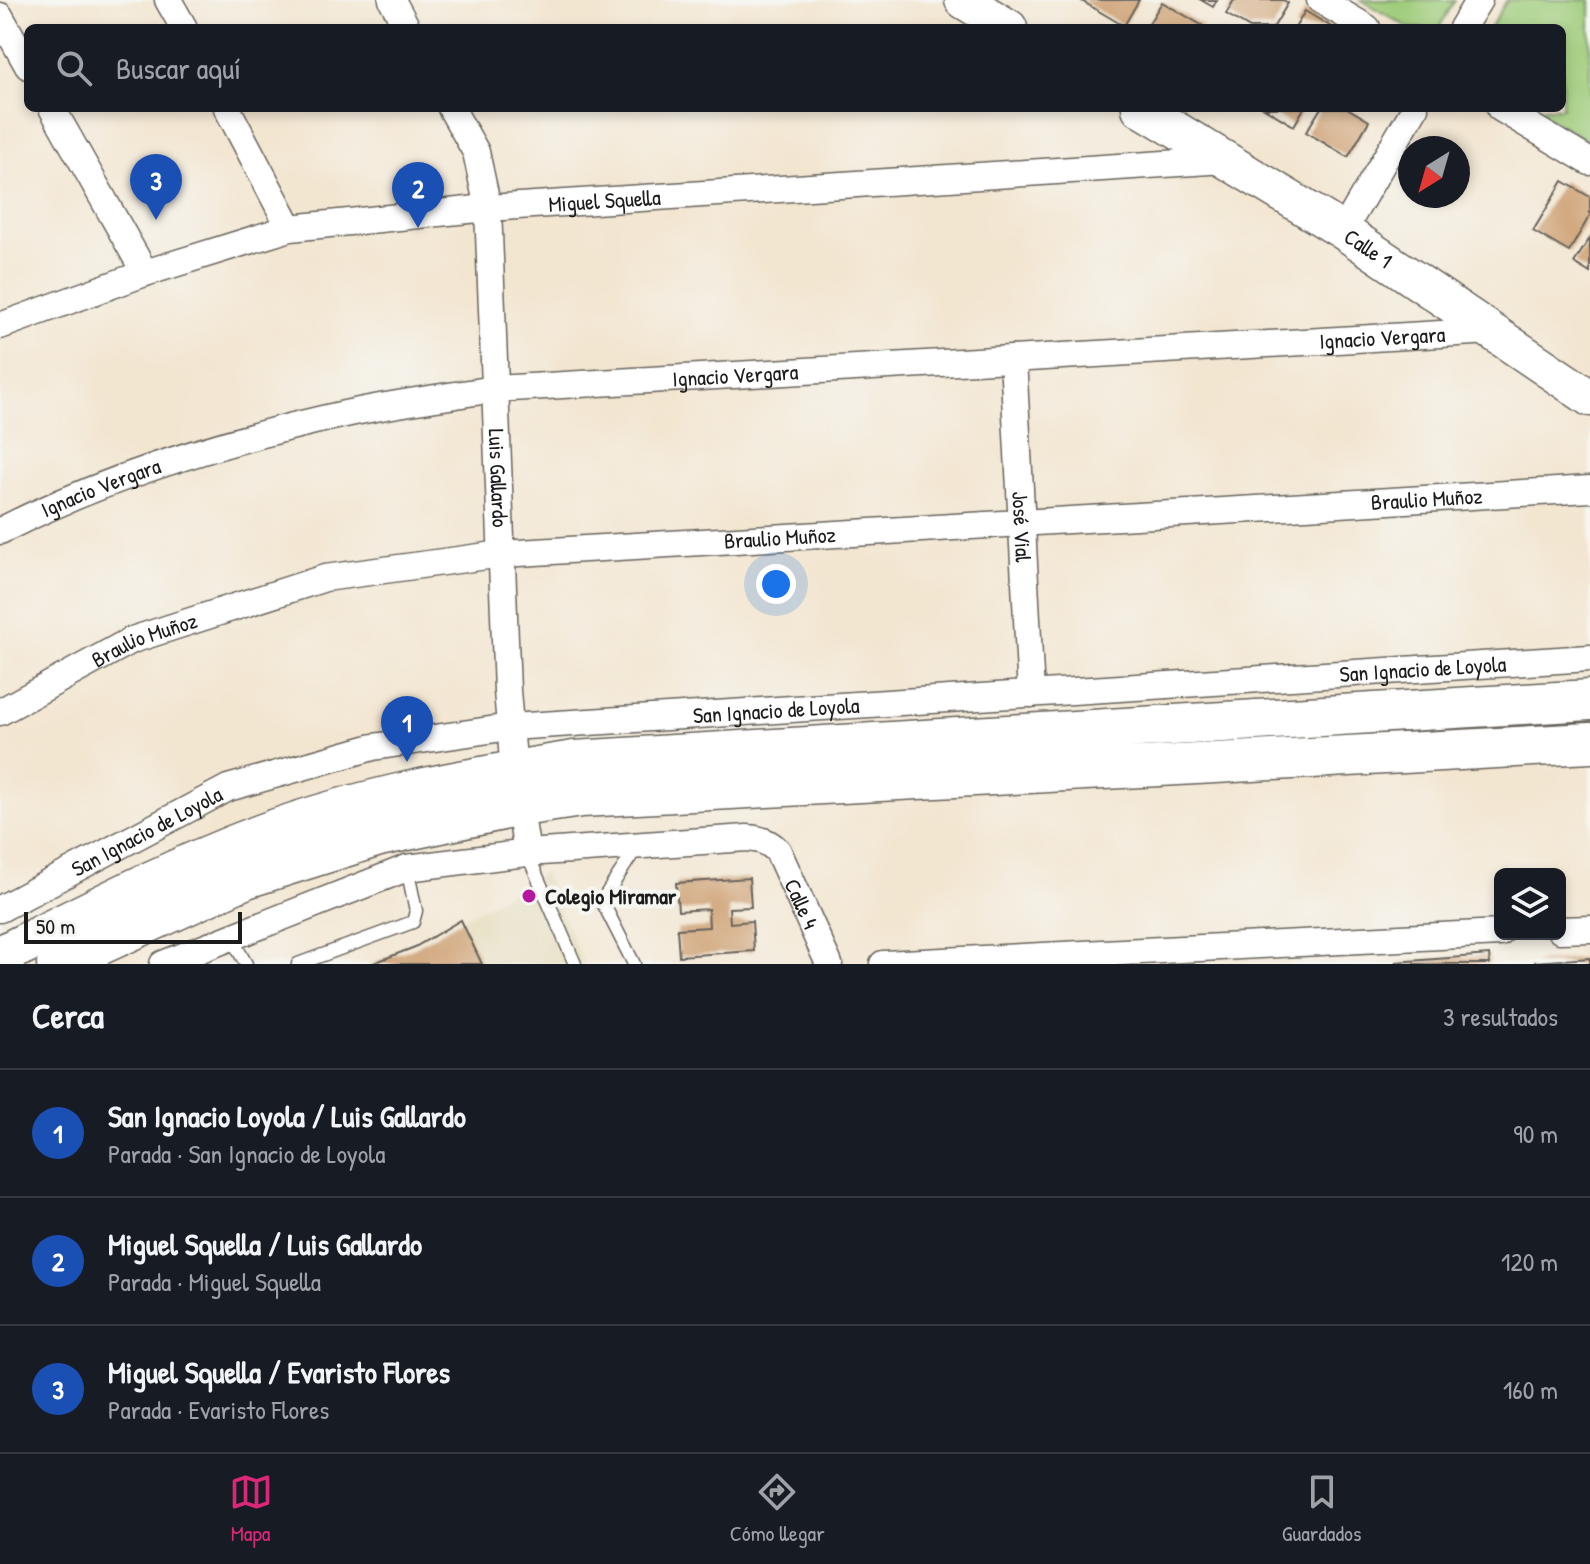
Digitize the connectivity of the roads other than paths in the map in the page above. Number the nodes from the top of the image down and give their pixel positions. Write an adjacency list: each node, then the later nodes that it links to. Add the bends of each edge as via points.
1 (168, 0): 7 (street)
2 (392, 0): 8 (street)
3 (1320, 0): 10 (street)
4 (1479, 0): 11 (street)
5 (968, 1): 9 (street)
6 (0, 16): 12 (street)
7 (182, 24)
8 (405, 24)
9 (1003, 24)
10 (1360, 24)
11 (1464, 24)
12 (24, 59)
13 (54, 112): 24 (street)
14 (229, 112): 22 (street)
15 (453, 112): 21 (street, Luis Gallardo, via 476,152)
16 (1147, 112): 19 (street, Calle 1)
17 (1413, 112): 23 (street)
18 (1507, 112): 20 (street)
19 (1225, 160): 21 (street, Miguel Squella); 23 (street, Calle 1)
20 (1590, 162)
21 (488, 208): 22 (street, Miguel Squella); 28 (street, Luis Gallardo)
22 (290, 228): 24 (street, Miguel Squella)
23 (1343, 231): 26 (street, Calle 1)
24 (145, 273): 25 (street, Miguel Squella)
25 (0, 326)
26 (1492, 331): 27 (street, Ignacio Vergara); 29 (street, Calle 1)
27 (1013, 359): 28 (street, Ignacio Vergara); 31 (street, José Vial)
28 (495, 389): 32 (street, Ignacio Vergara, via 348,414 248,438 90,490); 33 (street, Luis Gallardo)
29 (1590, 398)
30 (1590, 489): 31 (street, Braulio Muñoz)
31 (1022, 523): 33 (street, Braulio Muñoz); 35 (street, José Vial)
32 (0, 531)
33 (502, 554): 37 (street, Braulio Muñoz, via 325,578 132,640); 38 (street, Luis Gallardo)
34 (1590, 658): 35 (street, San Ignacio de Loyola)
35 (1031, 694): 38 (street, San Ignacio de Loyola)
36 (1590, 700): 40 (main road, San Ignacio de Loyola, via 574,761)
37 (0, 712)
38 (510, 727): 40 (street, Luis Gallardo); 44 (street, San Ignacio de Loyola, via 373,747 228,788)
39 (1590, 743): 40 (main road, San Ignacio de Loyola, via 581,797)
40 (518, 788): 42 (street, Luis Gallardo); 49 (main road, San Ignacio de Loyola, via 388,798 263,834 130,891); 51 (main road, San Ignacio de Loyola, via 246,878)
41 (637, 847): 42 (street); 55 (lane, via 604,905); 56 (street, Calle 4, via 747,838 771,844)
42 (527, 853): 43 (street); 54 (lane)
43 (407, 868): 48 (street); 53 (lane, via 416,911 413,922)
44 (0, 909)
45 (1590, 929): 46 (street)
46 (1566, 930)
47 (1494, 933): 57 (street)
48 (231, 937): 50 (street); 52 (lane)
49 (0, 956)
50 (172, 962)
51 (57, 964)
52 (246, 964)
53 (298, 964)
54 (575, 964)
55 (634, 964)
56 (829, 964)
57 (883, 964)

